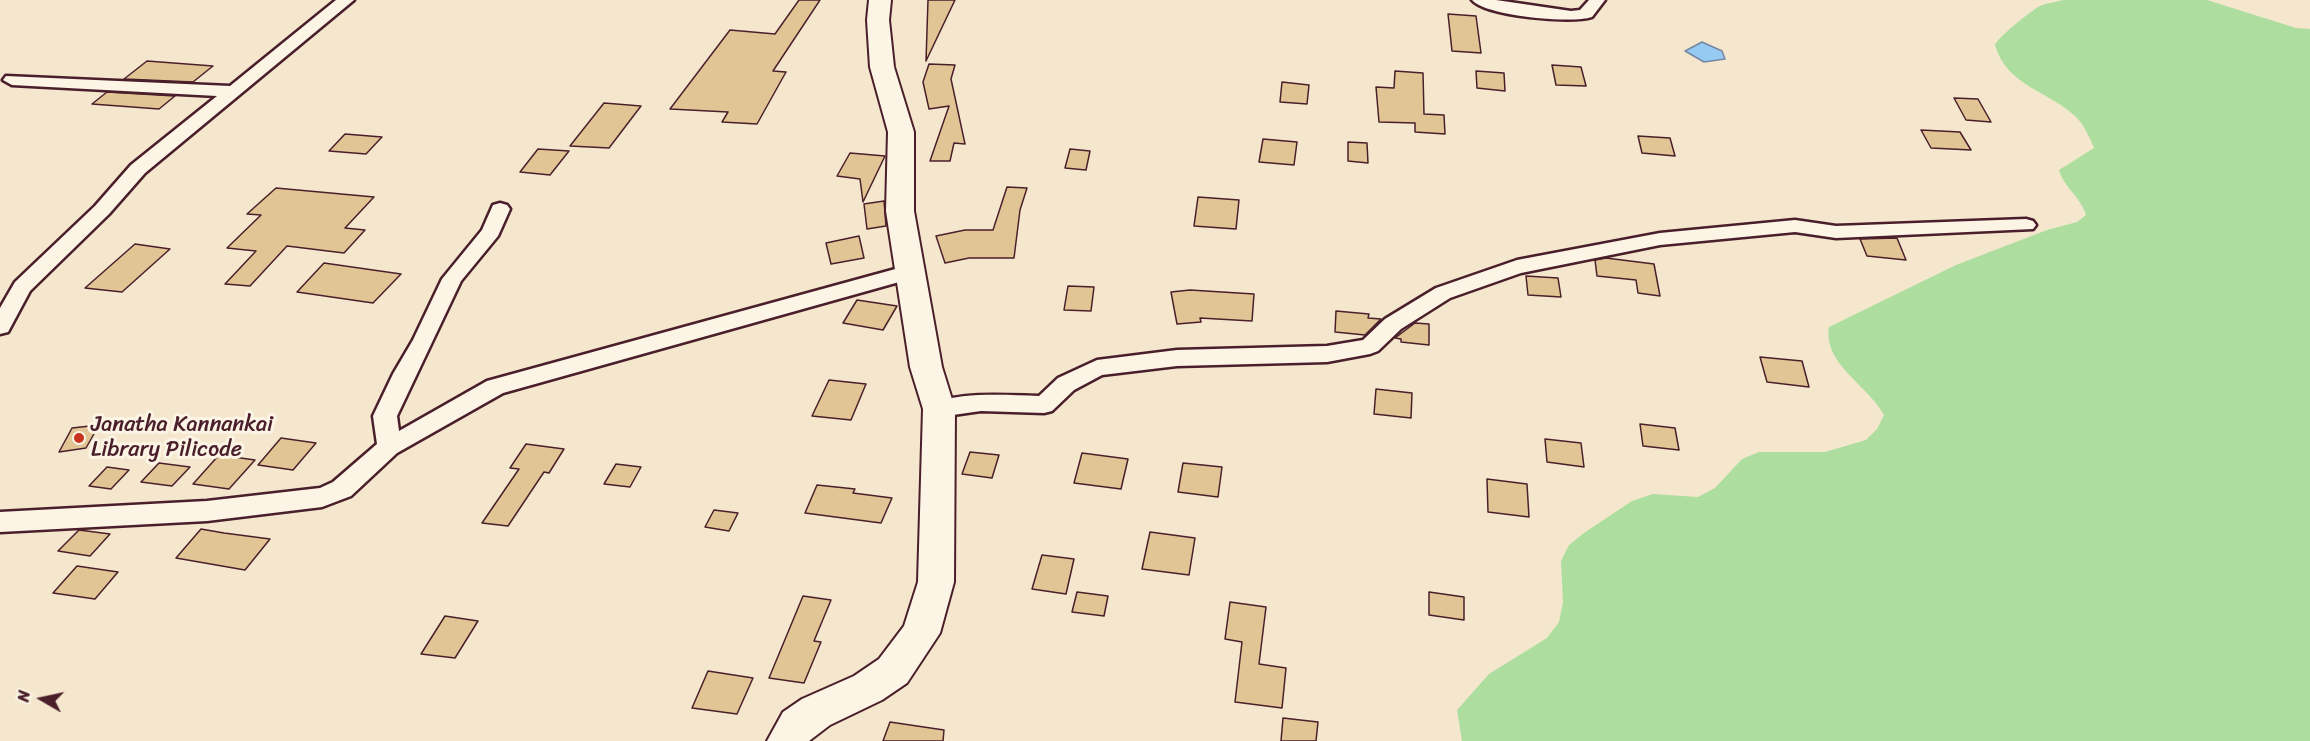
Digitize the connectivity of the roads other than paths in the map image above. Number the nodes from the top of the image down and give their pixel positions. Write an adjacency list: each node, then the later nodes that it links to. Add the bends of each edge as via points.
1 (346, 0): 6 (street)
2 (880, 0): 9 (street, via 882,67 901,132 900,211)
3 (1480, 0): 4 (street, via 1509,9 1580,15 1591,10)
4 (1597, 0)
5 (4, 82): 6 (street)
6 (231, 91): 10 (street, via 138,169 102,210 22,287)
7 (500, 209): 12 (street, via 491,232 452,279 404,374 385,416)
8 (2026, 225): 11 (street, via 1836,232 1795,226 1660,238 1517,267 1443,293 1393,324 1370,346 1282,357 1143,360 1097,368 1066,384 1044,405 981,403)
9 (910, 272): 11 (street, via 926,367); 12 (street, via 495,387)
10 (0, 327)
11 (939, 409): 14 (street, via 936,582 921,633 892,671 868,688 816,712 797,725)
12 (389, 447): 13 (street, via 342,489 322,497 207,511)
13 (0, 522)
14 (788, 741)

